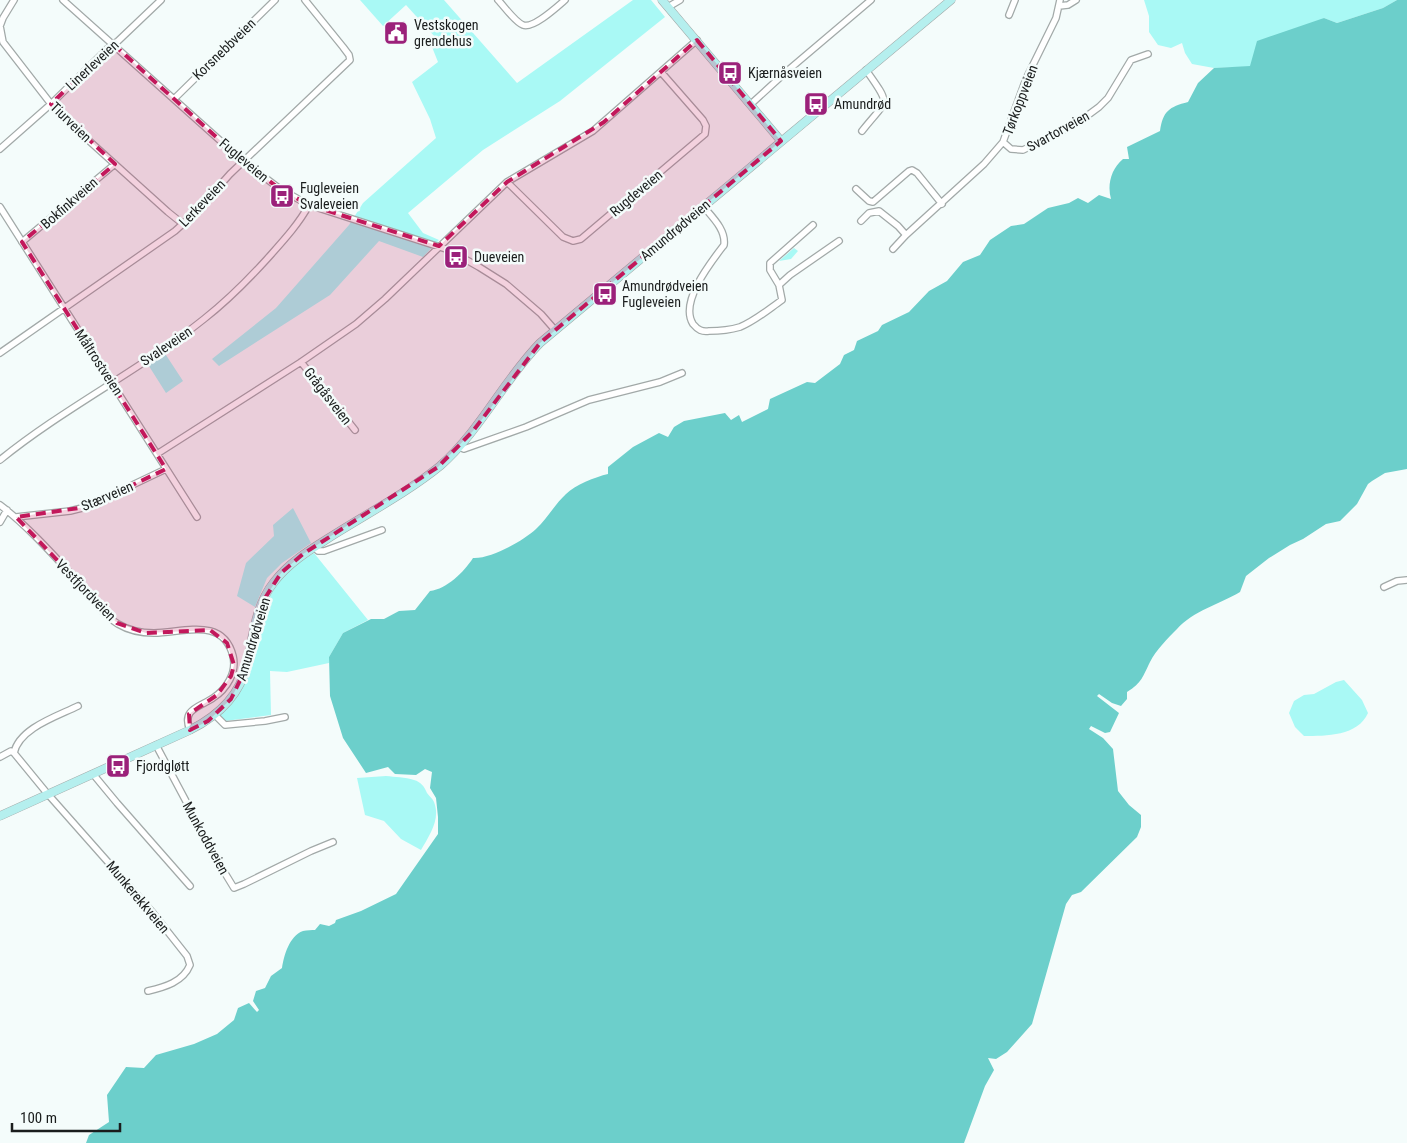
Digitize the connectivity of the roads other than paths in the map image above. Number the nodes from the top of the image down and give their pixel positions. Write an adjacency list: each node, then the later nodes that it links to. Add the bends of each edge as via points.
1 (14, 0): 23 (street, Tiurveien, via 0,26 3,42)
2 (63, 0): 18 (street, Fugleveien)
3 (161, 0): 18 (street, Linerleveien)
4 (275, 0): 22 (street, Korsnebbveien)
5 (305, 0): 29 (street, Lerkeveien, via 350,60)
6 (498, 0): 7 (street, via 524,26 535,23)
7 (565, 0)
8 (662, 0): 15 (main road)
9 (680, 0): 15 (street)
10 (870, 0): 24 (street)
11 (951, 0): 20 (main road, Amundrødveien)
12 (1015, 0): 16 (street)
13 (1076, 0): 14 (street, Tørkoppveien, via 1068,5)
14 (1060, 3): 27 (street, Tørkoppveien, via 1054,25 1026,79)
15 (668, 7): 17 (main road)
16 (1009, 15)
17 (697, 40): 21 (street); 24 (main road)
18 (113, 44): 22 (street, Fugleveien); 23 (street, Linerleveien)
19 (1148, 54): 27 (street, Svartorveien, via 1131,60 1108,98 1076,124 1023,150 1011,149)
20 (866, 70): 25 (street, via 882,92 884,101 882,108); 26 (main road, Amundrødveien)
21 (661, 72): 31 (street, via 590,134); 31 (street, Rugdeveien, via 703,120 705,134 581,239 573,241 563,237)
22 (174, 99): 29 (street, Fugleveien)
23 (51, 104): 28 (street, Linerleveien); 30 (street, Tiurveien)
24 (751, 104): 26 (main road)
25 (862, 131)
26 (781, 141): 35 (main road, Amundrødveien)
27 (1003, 142): 34 (street, Tørkoppveien)
28 (0, 149)
29 (243, 161): 33 (street, Fugleveien, via 280,189); 38 (street, Lerkeveien)
30 (115, 164): 38 (street, Tiurveien); 42 (street, Bokfinkveien)
31 (507, 182): 43 (street)
32 (856, 189): 34 (street, via 873,202 912,170)
33 (309, 204): 43 (street, Fugleveien); 51 (street, Svaleveien, via 291,232 237,292 191,329)
34 (942, 204): 40 (street, Tørkoppveien)
35 (703, 206): 45 (street, via 721,228 725,239 702,275 691,303 690,319 696,328 704,332 725,330 748,323 782,300); 47 (main road, Amundrødveien)
36 (0, 208): 42 (street, Måltrostveien)
37 (861, 221): 40 (street, via 869,213 878,211)
38 (183, 224): 46 (street, Lerkeveien)
39 (813, 225): 45 (street, via 770,263 770,270)
40 (906, 235): 44 (street, Tørkoppveien)
41 (839, 240): 45 (street)
42 (22, 242): 46 (street, Måltrostveien)
43 (440, 246): 47 (street, Fugleveien, via 506,284); 49 (street, via 366,316)
44 (893, 249)
45 (779, 285)
46 (64, 307): 48 (street, Lerkeveien); 51 (street, Måltrostveien)
47 (555, 330): 53 (main road, Amundrødveien, via 521,364)
48 (0, 352)
49 (301, 362): 52 (street, Grågåsveien); 54 (street)
50 (682, 373): 53 (street, via 660,382 589,400 526,427 464,449)
51 (112, 382): 54 (street, Måltrostveien); 55 (street, Svaleveien)
52 (355, 430)
53 (459, 447): 63 (main road, Amundrødveien, via 426,476)
54 (157, 454): 56 (street, Måltrostveien)
55 (0, 460)
56 (166, 469): 59 (street, Stærveien, via 86,507); 60 (street, Måltrostveien)
57 (0, 505): 58 (street, Vestfjordveien)
58 (7, 510): 59 (street, Vestfjordveien); 61 (street)
59 (16, 517): 69 (street, Vestfjordveien, via 103,612 117,623 146,632 210,630 227,643 234,665 232,676 217,696 189,714)
60 (197, 517)
61 (0, 522)
62 (382, 530): 63 (street, via 324,551)
63 (314, 547): 67 (main road, Amundrødveien, via 287,567 266,594 241,681 231,699)
64 (1407, 580): 65 (street)
65 (1384, 588)
66 (78, 706): 71 (street, via 38,725 20,740)
67 (215, 715): 68 (street, via 225,725); 69 (main road, Amundrødveien)
68 (285, 717)
69 (190, 730): 70 (main road)
70 (156, 745): 73 (main road); 76 (street, Munkoddveien, via 234,888)
71 (14, 753): 72 (street, via 8,751); 74 (street, Munkerekkveien)
72 (0, 757)
73 (93, 774): 74 (main road); 77 (street)
74 (48, 794): 75 (main road); 78 (street, Munkerekkveien, via 124,878 187,956 190,965 183,976 167,986)
75 (0, 816)
76 (333, 842)
77 (190, 886)
78 (148, 991)

